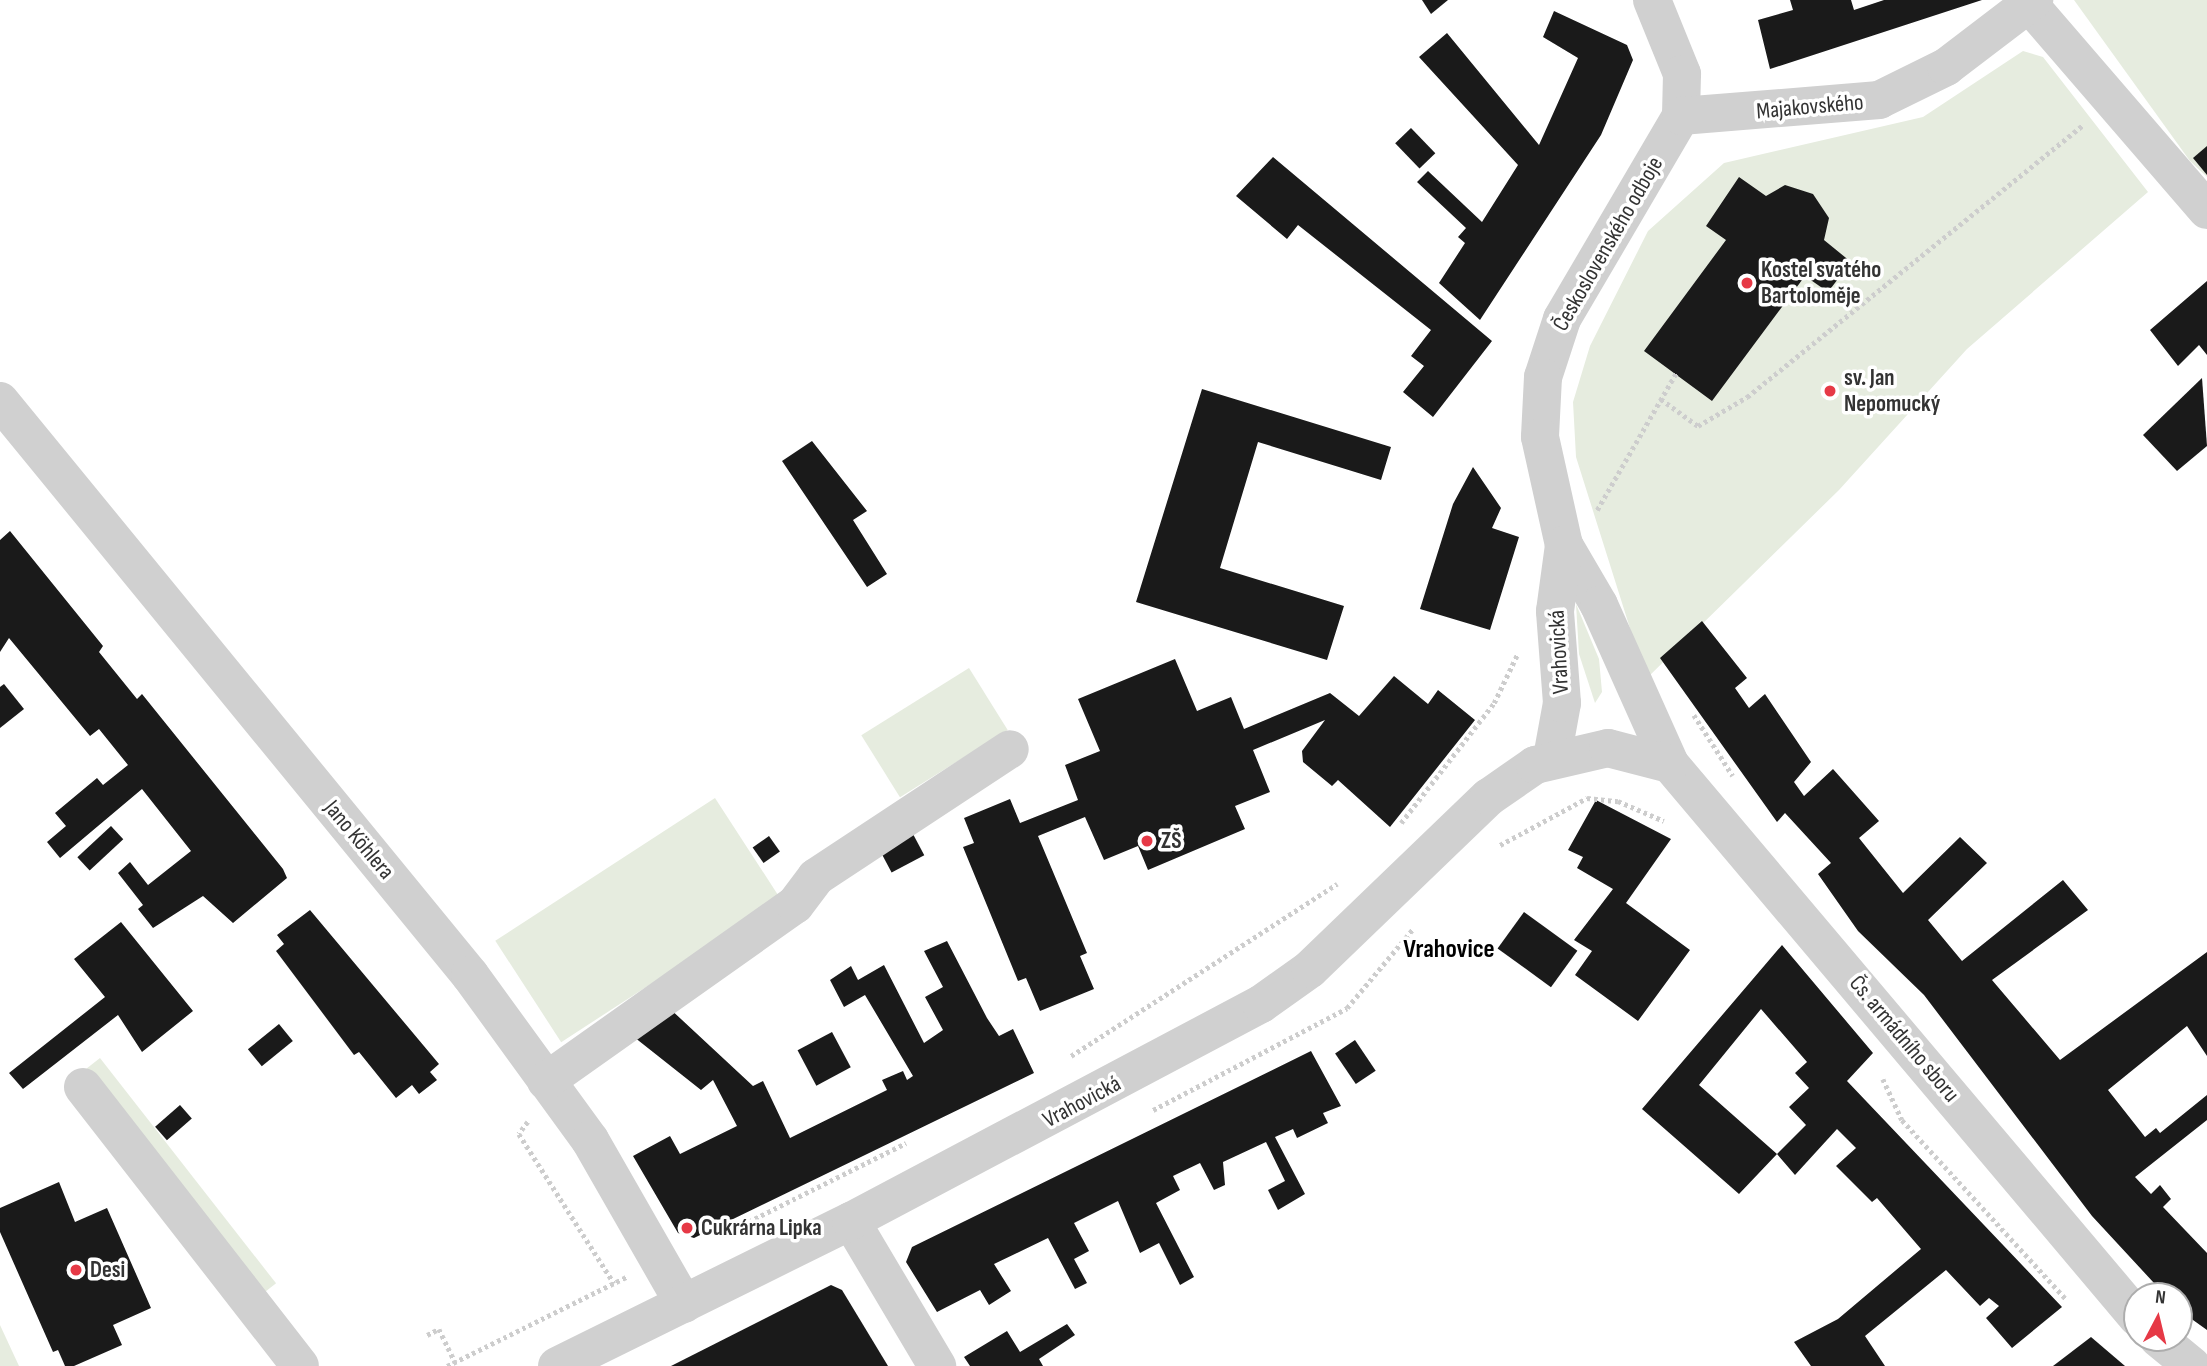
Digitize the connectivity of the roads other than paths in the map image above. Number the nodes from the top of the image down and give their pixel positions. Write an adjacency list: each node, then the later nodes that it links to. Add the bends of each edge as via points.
1 (1653, 0): 3 (street, Československého odboje, via 1682,74)
2 (2032, 2): 3 (street, Majakovského, via 1945,67 1879,100); 4 (street)
3 (1681, 116): 6 (street, Československého odboje, via 1562,319 1548,359 1540,437)
4 (2207, 210)
5 (0, 401): 10 (street, Jano Köhlera, via 470,975)
6 (1564, 545): 8 (street, Vrahovická, via 1555,611 1562,703); 9 (street, Československého odboje, via 1599,605)
7 (1010, 749): 10 (street, via 816,877 795,905)
8 (1552, 758): 9 (street, Vrahovická, via 1608,748); 12 (street, Vrahovická, via 1489,797 1310,969 1261,1004)
9 (1670, 764): 13 (street, Čs. armádního sboru)
10 (546, 1080): 14 (street, Jano Köhlera, via 661,1259)
11 (83, 1087): 16 (street)
12 (851, 1221): 14 (street, Vrahovická); 18 (street)
13 (2123, 1300)
14 (684, 1304): 17 (street, Vrahovická)
15 (2175, 1352): 19 (street)
16 (300, 1366)
17 (557, 1366)
18 (937, 1366)
19 (2192, 1366)

